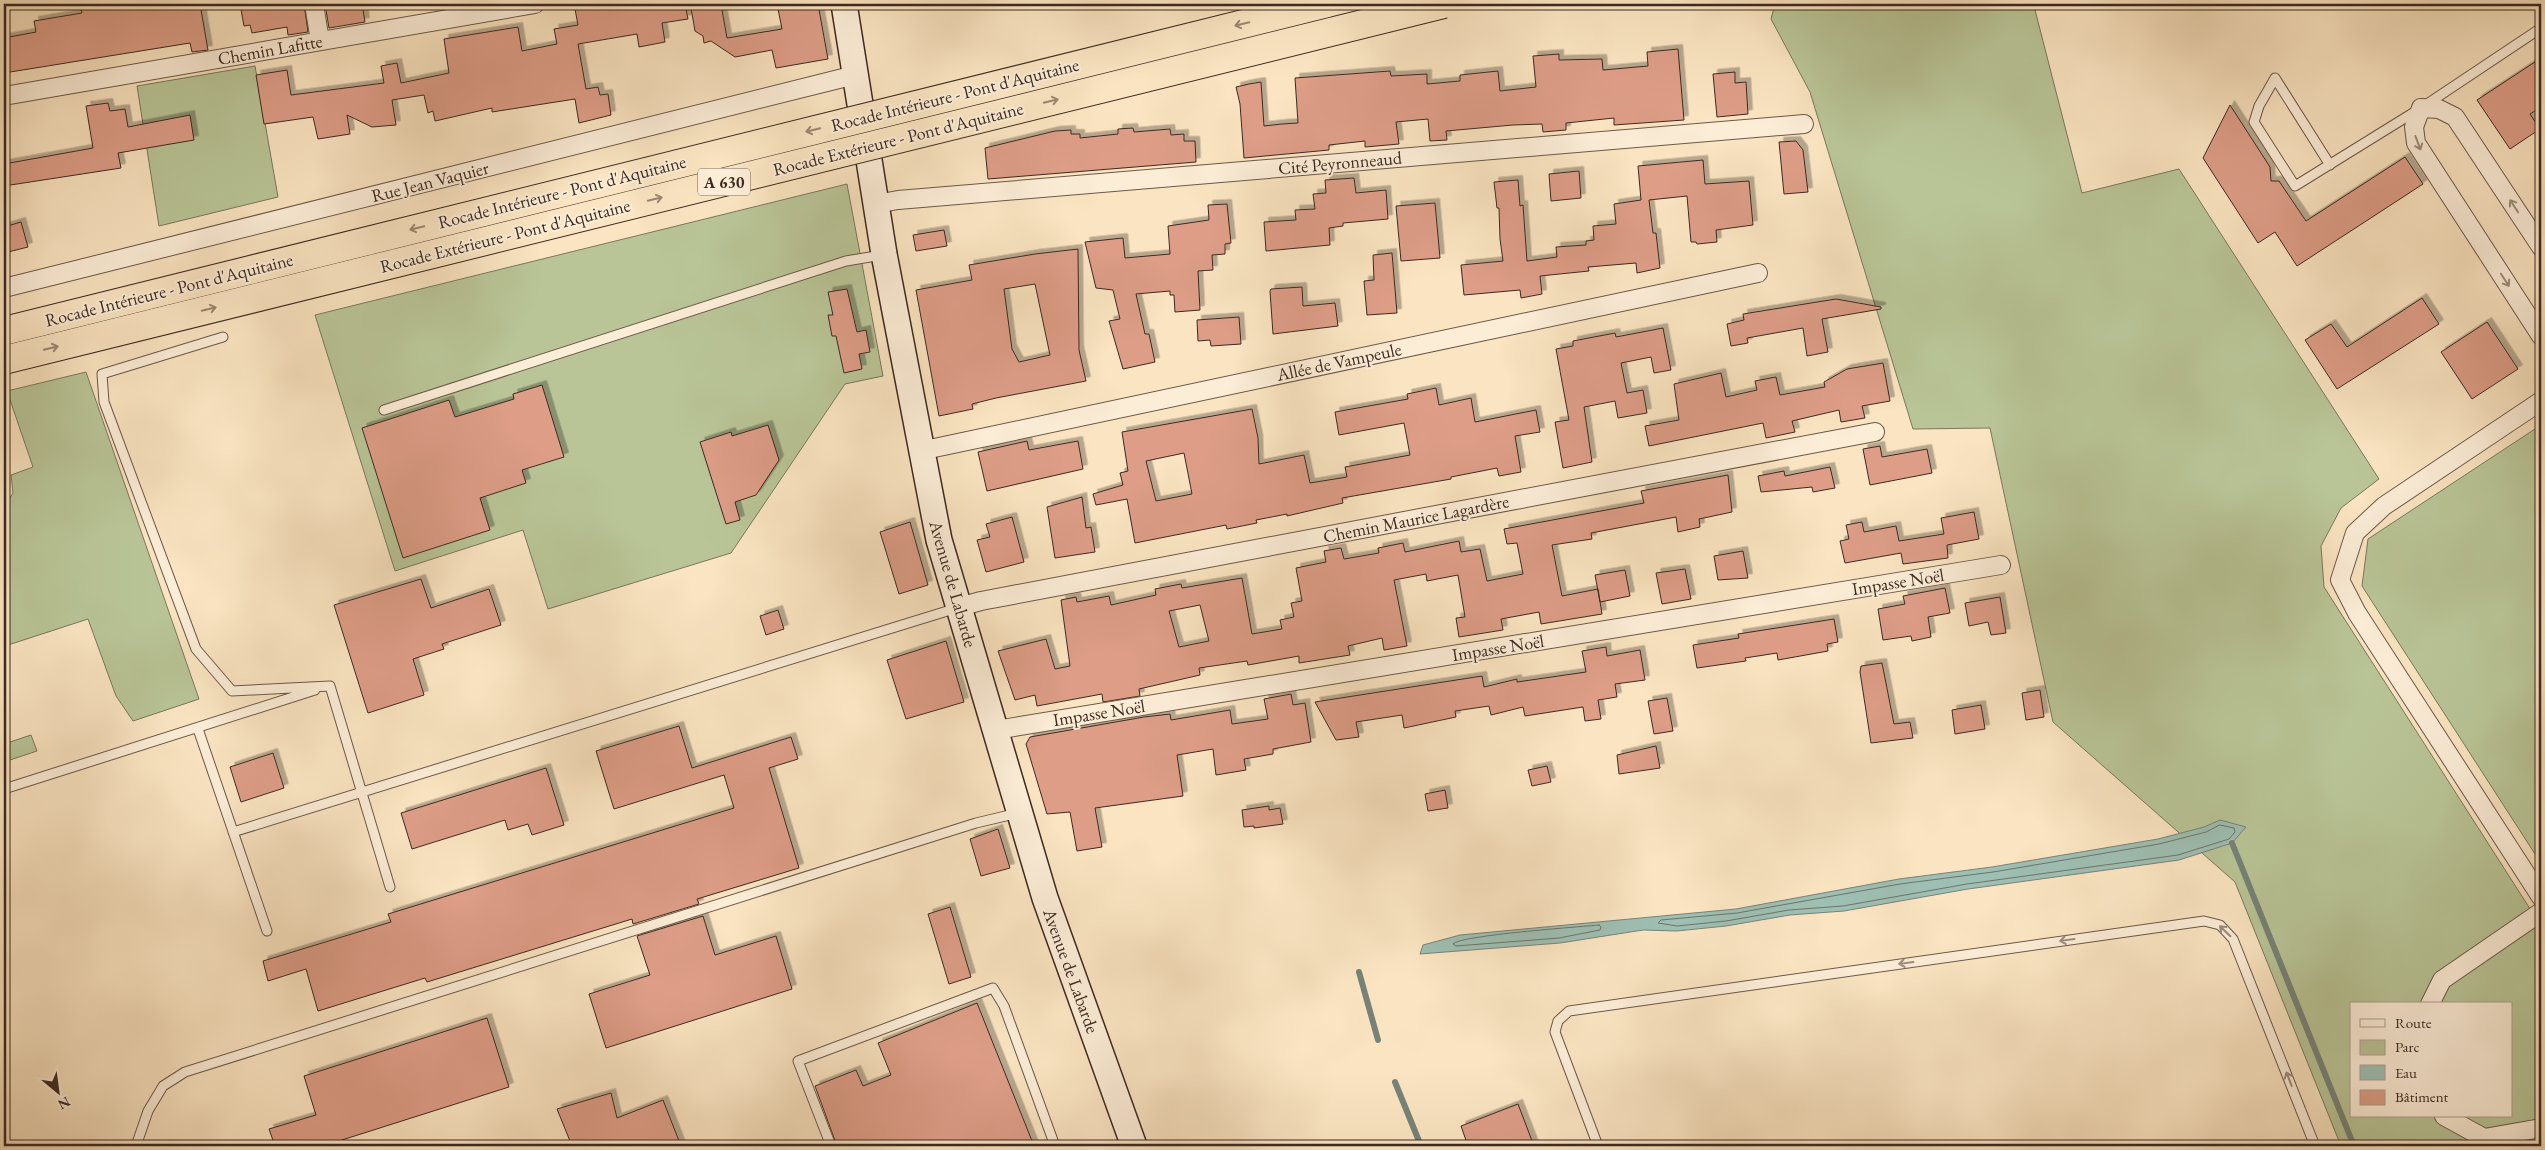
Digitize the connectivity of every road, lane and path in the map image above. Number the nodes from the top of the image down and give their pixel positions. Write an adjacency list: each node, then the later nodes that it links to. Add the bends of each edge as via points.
1 (314, 4): 7 (street)
2 (536, 4): 7 (street, Chemin Lafitte)
3 (844, 4): 8 (main road, Avenue de Labarde)
4 (1324, 4): 18 (highway, Rocade Intérieure - Pont d'Aquitaine / A 630, one-way to 18, bridge)
5 (1444, 4): 21 (highway, Rocade Extérieure - Pont d'Aquitaine / A 630, one-way to 5, bridge)
6 (2541, 28): 10 (lane)
7 (320, 41): 9 (street, Chemin Lafitte)
8 (855, 74): 13 (main road, Avenue de Labarde); 17 (street, Rue Jean Vaquier)
9 (4, 96)
10 (2421, 108): 12 (lane); 14 (street, one-way to 10, via 2455,117 2439,109); 19 (street, one-way to 19, via 2414,127 2416,143)
11 (1804, 124): 13 (street, Cité Peyronneaud)
12 (2330, 165): 12 (lane, via 2310,133 2275,78 2254,122 2295,186)
13 (876, 204): 15 (main road, Avenue de Labarde)
14 (2541, 247)
15 (884, 254): 23 (lane, via 846,261); 25 (main road, Avenue de Labarde)
16 (1758, 273): 25 (street, Allée de Vampeule)
17 (4, 288)
18 (4, 331)
19 (2541, 336)
20 (223, 337): 28 (lane, via 102,374 104,402 196,649 232,691)
21 (4, 360)
22 (2541, 401): 36 (street, via 2384,506 2355,533 2340,580 2357,613)
23 (384, 410)
24 (1874, 432): 27 (street, Chemin Maurice Lagardère)
25 (920, 451): 27 (main road, Avenue de Labarde, via 939,540)
26 (2001, 565): 30 (street, Impasse Noël)
27 (959, 607): 30 (main road, Avenue de Labarde); 32 (lane)
28 (330, 686): 29 (lane); 32 (lane)
29 (198, 729): 31 (lane); 34 (lane)
30 (996, 730): 33 (main road, Avenue de Labarde)
31 (4, 789)
32 (362, 792): 34 (lane); 35 (lane)
33 (1019, 813): 42 (lane, via 976,823 185,1072 163,1086 148,1111); 45 (main road, Avenue de Labarde, via 1045,898)
34 (233, 832): 38 (lane)
35 (390, 887)
36 (2541, 897)
37 (2541, 912): 39 (street, via 2442,980)
38 (267, 931)
39 (2431, 1002)
40 (2448, 1118): 41 (street, via 2484,1138)
41 (2541, 1128)
42 (136, 1146)
43 (831, 1146): 44 (lane, via 798,1061 993,988 1004,1006)
44 (1055, 1146)
45 (1134, 1146)
46 (1598, 1146): 47 (lane, one-way to 46, via 2234,939 2220,925 2204,921 1569,1011 1558,1021 1555,1032)
47 (2315, 1146)

